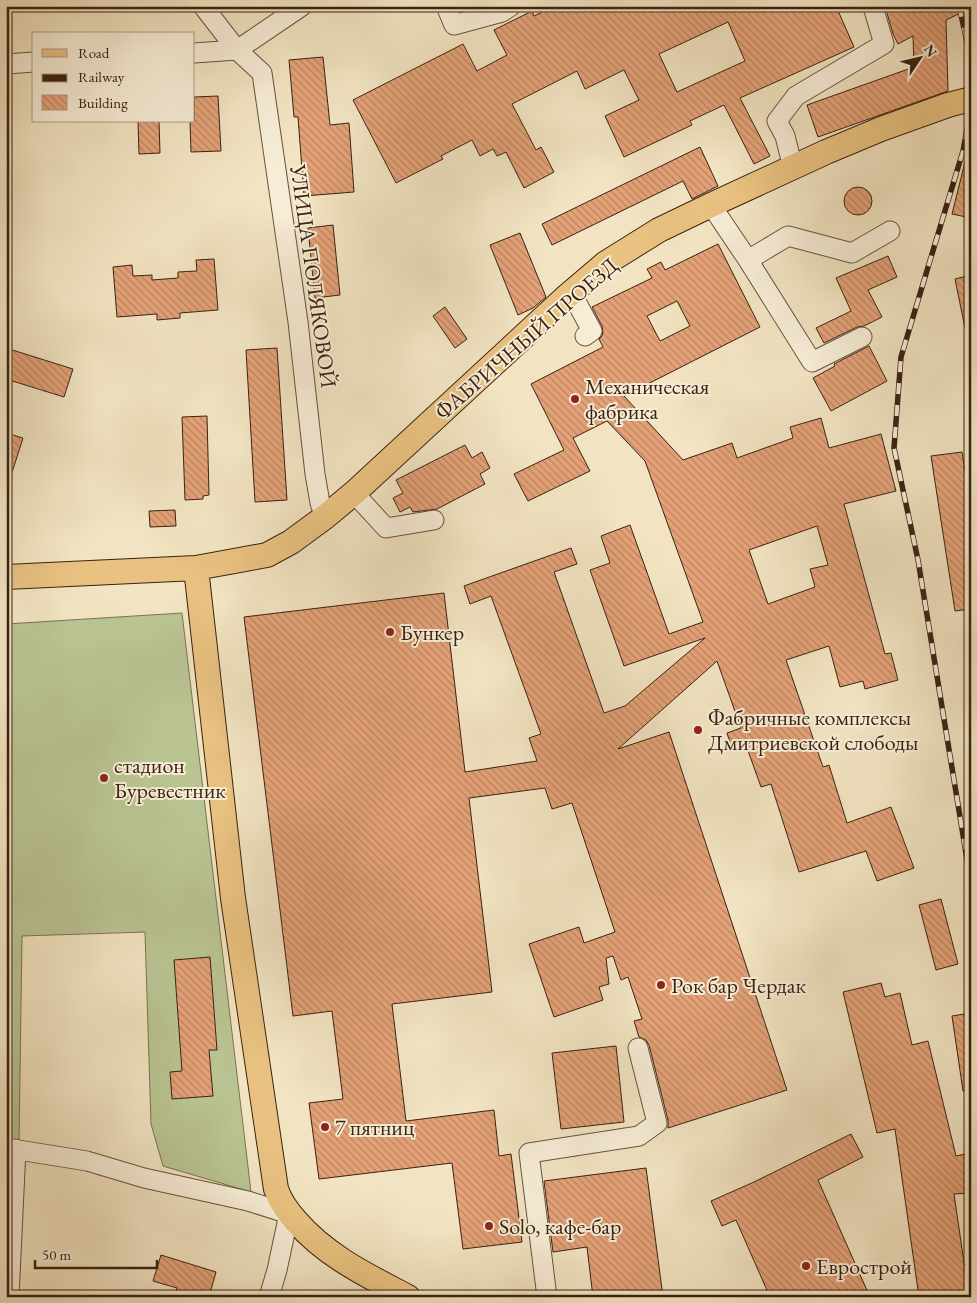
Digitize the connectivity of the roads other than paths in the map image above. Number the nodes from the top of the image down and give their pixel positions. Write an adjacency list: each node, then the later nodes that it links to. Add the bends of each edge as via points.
1 (203, 6): 6 (street, УЛИЦА ПОЛЯКОВОЙ)
2 (302, 6): 6 (street)
3 (446, 6): 4 (street, via 454,25 502,12)
4 (511, 6)
5 (872, 6): 11 (street, via 884,44 796,96 777,121 785,136)
6 (237, 50): 7 (street); 19 (street, УЛИЦА ПОЛЯКОВОЙ, via 262,73 298,322 315,474)
7 (195, 53)
8 (32, 62): 9 (street)
9 (6, 64)
10 (971, 100): 11 (main road, ФАБРИЧНЫЙ ПРОЕЗД, via 882,129)
11 (793, 168): 12 (main road, ФАБРИЧНЫЙ ПРОЕЗД)
12 (711, 205): 14 (street); 15 (main road, ФАБРИЧНЫЙ ПРОЕЗД, via 652,234 606,263)
13 (890, 231): 14 (street, via 852,253 788,236)
14 (748, 260): 17 (street, via 812,362)
15 (571, 292): 16 (street, via 592,331); 18 (main road, ФАБРИЧНЫЙ ПРОЕЗД)
16 (585, 336)
17 (862, 337)
18 (354, 493): 19 (main road, ФАБРИЧНЫЙ ПРОЕЗД); 20 (street, via 386,528)
19 (325, 517): 21 (main road, ФАБРИЧНЫЙ ПРОЕЗД, via 291,542 266,555)
20 (434, 520)
21 (196, 568): 22 (main road, ФАБРИЧНЫЙ ПРОЕЗД); 25 (main road, via 233,898 276,1189)
22 (6, 577)
23 (638, 1048): 29 (street, via 657,1123 639,1136 529,1153)
24 (11, 1148): 25 (street, via 143,1171); 26 (street)
25 (290, 1214): 27 (street); 28 (main road, via 334,1255)
26 (9, 1297)
27 (269, 1297)
28 (408, 1297)
29 (548, 1297)

